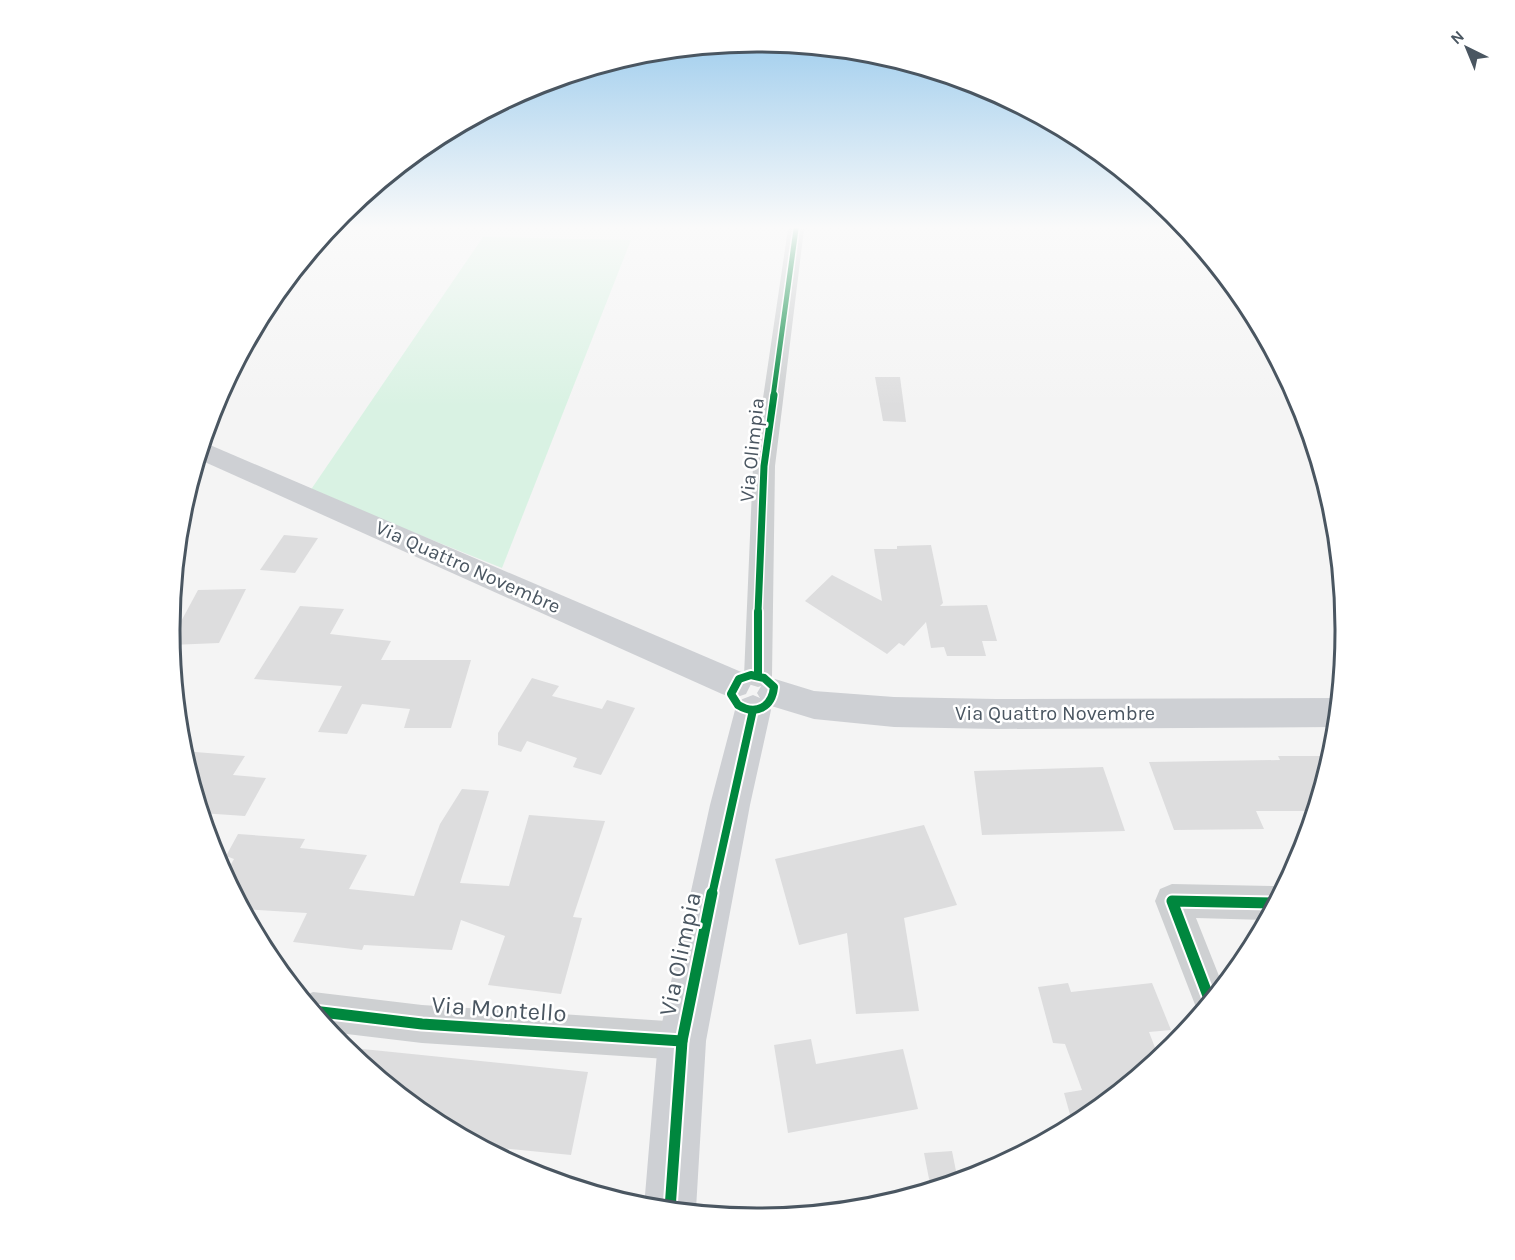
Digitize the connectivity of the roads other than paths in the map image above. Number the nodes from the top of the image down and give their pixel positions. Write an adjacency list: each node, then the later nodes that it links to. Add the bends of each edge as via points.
1 (788, 288): 3 (street, Via Olimpia, via 764,466)
2 (208, 453): 3 (main road, Via Quattro Novembre)
3 (755, 691): 4 (main road, Via Quattro Novembre, via 814,705 894,712); 8 (main road, Via Olimpia)
4 (1329, 712)
5 (1266, 903): 6 (street, via 1172,901)
6 (1207, 993)
7 (324, 1012): 8 (street, Via Montello, via 422,1024)
8 (682, 1041): 9 (main road, Via Olimpia)
9 (671, 1201)

